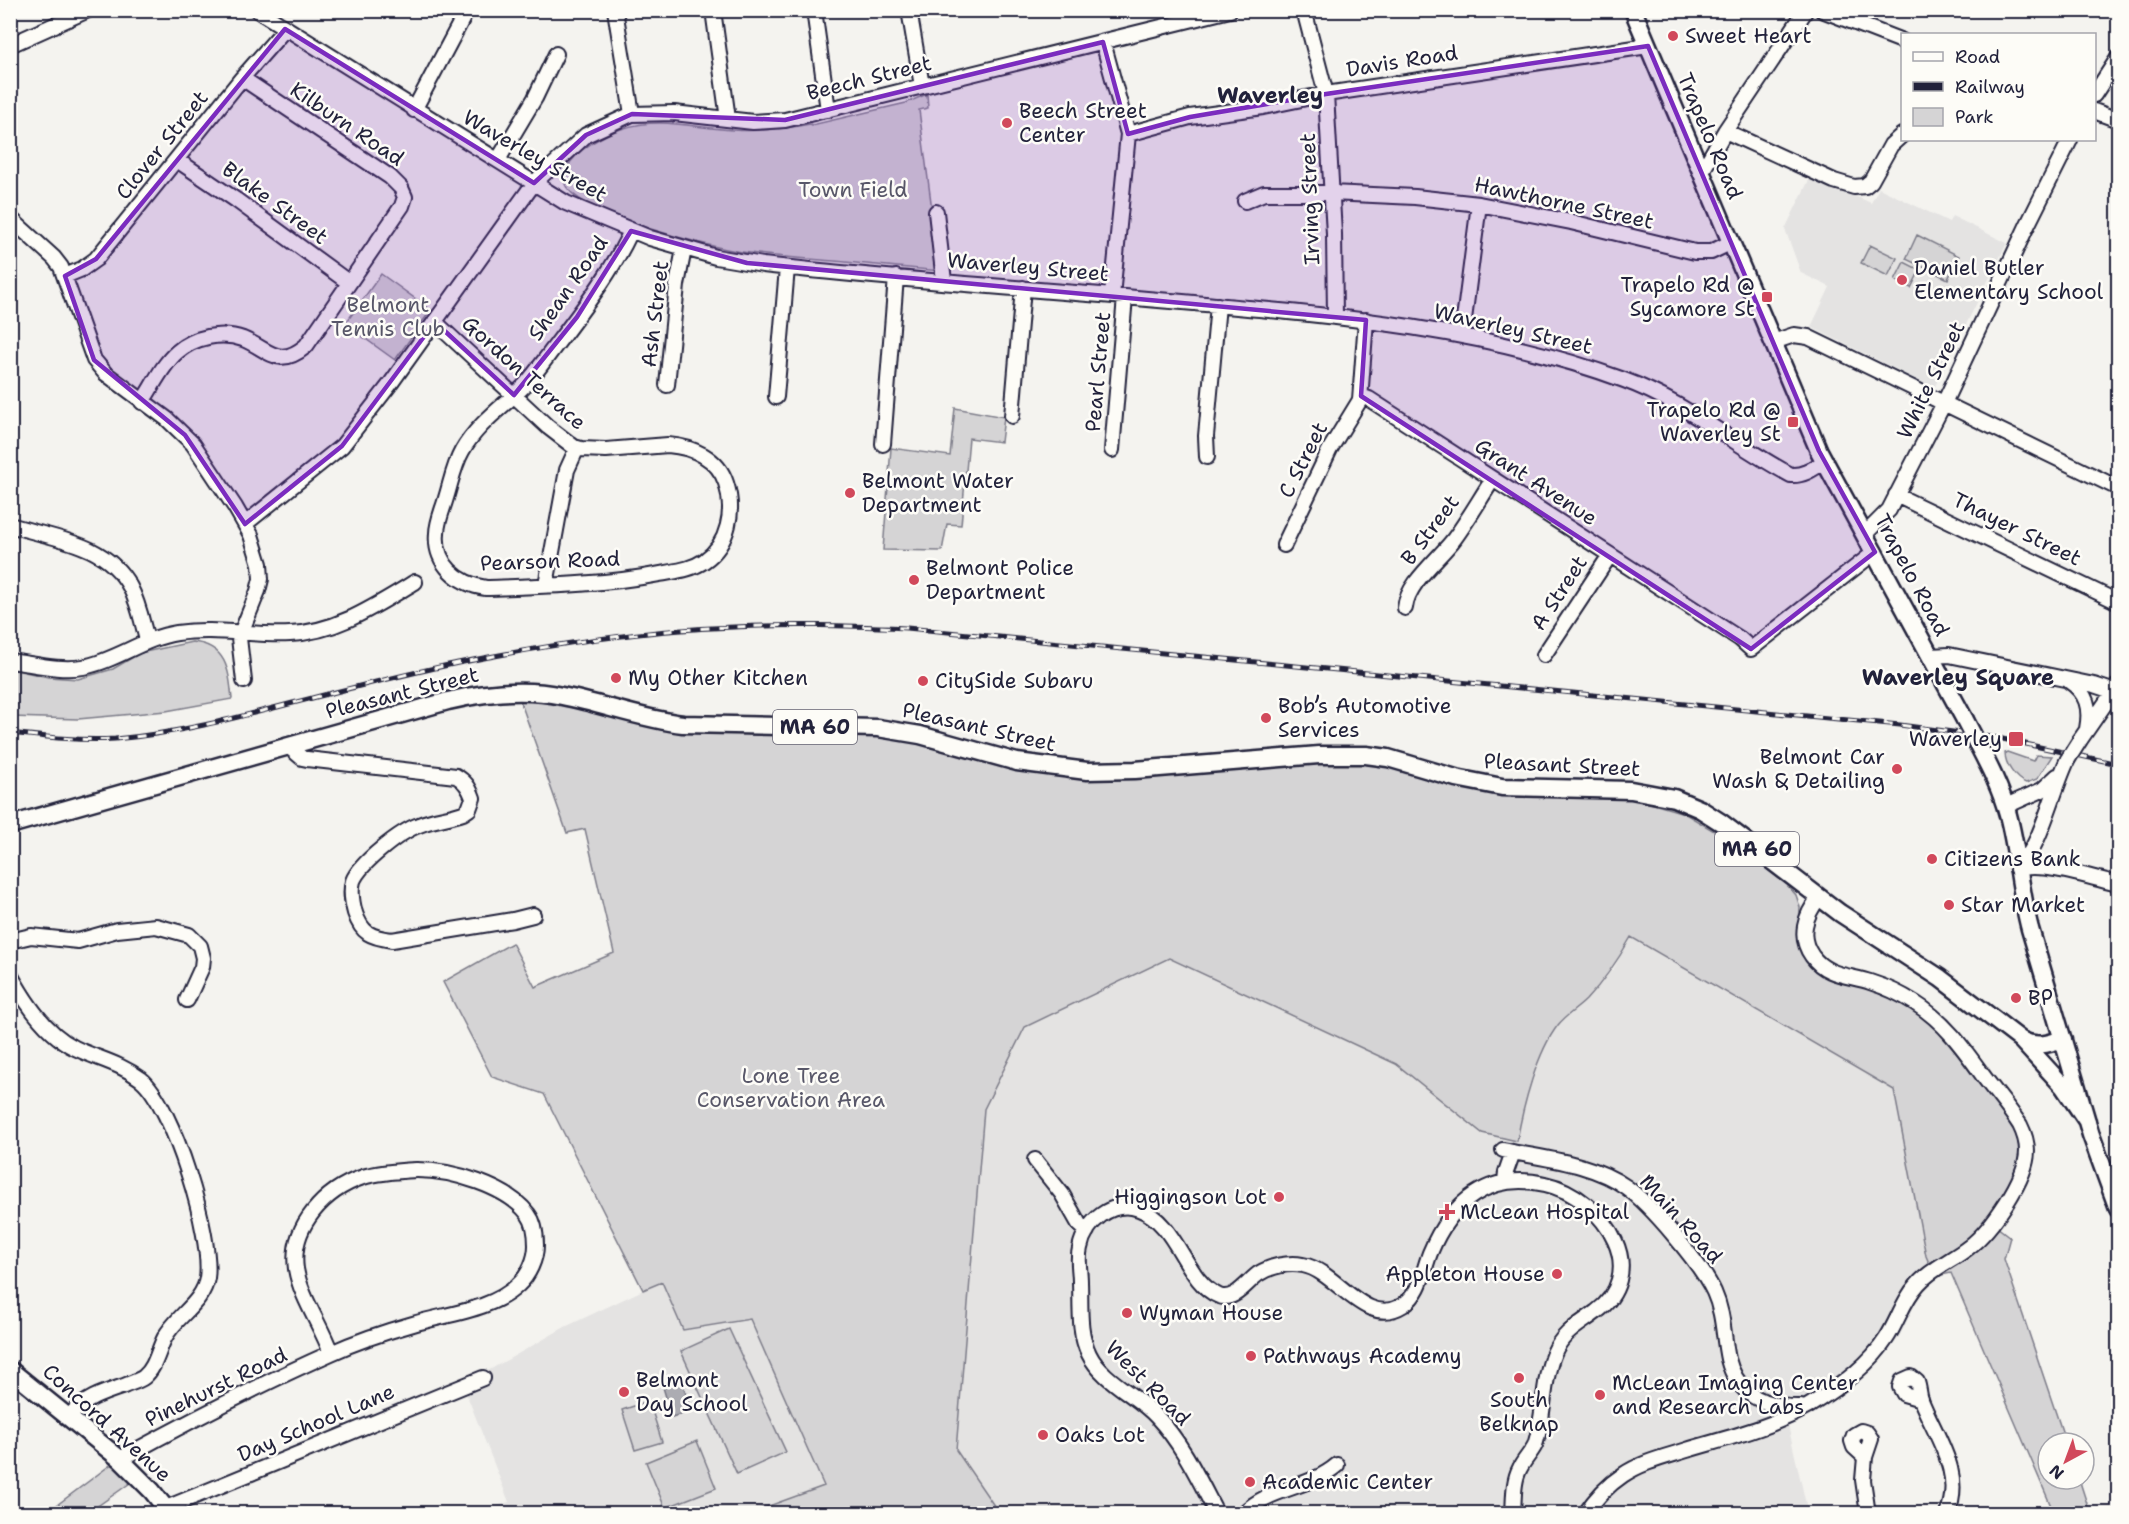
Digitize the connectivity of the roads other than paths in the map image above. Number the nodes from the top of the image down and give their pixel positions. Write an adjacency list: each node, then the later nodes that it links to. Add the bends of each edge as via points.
1 (88, 10): 16 (street)
2 (257, 10): 13 (street, Waverley Street)
3 (467, 10): 24 (street)
4 (615, 10): 27 (street)
5 (713, 10): 28 (street)
6 (814, 10): 25 (street)
7 (909, 10): 21 (street)
8 (1230, 10): 15 (street, Beech Street)
9 (1304, 10): 23 (street, Irving Street)
10 (1633, 10): 17 (main road, Trapelo Road)
11 (1806, 10): 30 (street)
12 (1822, 10): 14 (street)
13 (285, 29): 20 (street, Clover Street); 24 (street, Waverley Street)
14 (1901, 41)
15 (1103, 42): 21 (street, Beech Street); 31 (street)
16 (10, 45)
17 (1648, 46): 23 (street, Davis Road); 36 (main road, Trapelo Road)
18 (556, 54): 35 (street)
19 (2118, 58): 22 (street)
20 (242, 78): 34 (street, Clover Street); 50 (street, Kilburn Road, via 401,188 405,197 402,206)
21 (922, 86): 25 (street, Beech Street)
22 (2096, 92)
23 (1326, 94): 31 (street, Davis Road, via 1190,117); 38 (street, Irving Street)
24 (414, 110): 35 (street, Waverley Street)
25 (828, 110): 28 (street, Beech Street, via 785,120)
26 (2096, 112): 29 (street)
27 (633, 114): 28 (street, Beech Street, via 674,113); 37 (street, Beech Street, via 586,135)
28 (728, 119)
29 (2118, 120)
30 (1725, 131): 32 (street, via 1834,182 1854,187 1871,181 1891,145); 36 (street)
31 (1128, 134): 52 (street, Pearl Street)
32 (1901, 136)
33 (2070, 141): 64 (street, White Street)
34 (177, 160): 47 (street, Clover Street, via 96,259); 50 (street, Blake Street)
35 (498, 160): 37 (street, Waverley Street)
36 (1701, 173): 44 (main road, Trapelo Road)
37 (534, 183): 43 (street, Waverley Street, via 566,203); 56 (street, Beech Street)
38 (1331, 193): 39 (street, Hawthorne Street, via 1264,193); 40 (street, Hawthorne Street); 54 (street, Irving Street)
39 (1245, 201)
40 (1479, 204): 44 (street, Hawthorne Street, via 1695,252 1711,252); 57 (street)
41 (936, 212): 49 (street)
42 (10, 218): 47 (street, via 54,258)
43 (631, 231): 45 (street, Waverley Street); 60 (street, Shean Road, via 577,317)
44 (1730, 243): 58 (main road, Trapelo Road)
45 (684, 249): 46 (street, Waverley Street, via 732,261); 59 (street, Ash Street)
46 (787, 268): 48 (street, Waverley Street); 62 (street)
47 (65, 276): 63 (street, via 94,360)
48 (896, 277): 49 (street, Waverley Street); 66 (street)
49 (944, 281): 51 (street, Waverley Street)
50 (348, 282): 63 (street, Kilburn Road, via 306,346 295,355 272,355 236,337 204,338 172,357)
51 (1023, 288): 52 (street, Waverley Street); 65 (street)
52 (1118, 296): 53 (street, Waverley Street); 68 (street, Pearl Street)
53 (1218, 305): 54 (street, Waverley Street); 69 (street)
54 (1335, 316): 55 (street, Waverley Street)
55 (1366, 320): 57 (street, Waverley Street); 61 (street)
56 (435, 322): 60 (street, Gordon Terrace); 74 (street, Beech Street, via 342,446)
57 (1462, 335): 70 (street, Waverley Street, via 1537,352 1628,381 1687,410 1791,475 1806,473)
58 (1773, 342): 64 (street, via 1794,334 1803,335); 70 (main road, Trapelo Road)
59 (667, 385)
60 (514, 395): 67 (street, Gordon Terrace); 76 (street, Shean Road, via 463,449)
61 (1361, 396): 71 (street, Grant Avenue); 78 (street, C Street, via 1330,449)
62 (776, 398)
63 (142, 402): 74 (street, via 193,444)
64 (1944, 403): 72 (street); 73 (street, White Street)
65 (1012, 416)
66 (883, 444)
67 (577, 448): 81 (street, Gordon Terrace, via 680,446 713,462 724,477 730,514 720,542); 83 (street, via 567,470)
68 (1113, 450)
69 (1207, 457)
70 (1825, 461): 77 (main road, Trapelo Road)
71 (1493, 479): 80 (street, Grant Avenue); 85 (street, B Street, via 1454,539 1416,584)
72 (2118, 488)
73 (1896, 495): 77 (street, White Street, via 1886,515); 84 (street, Thayer Street)
74 (245, 524): 86 (street, via 258,554 261,574)
75 (10, 525): 87 (street, via 86,547 112,563 136,600)
76 (436, 532): 83 (street, Pearson Road, via 446,566 465,583 486,588)
77 (1865, 534): 79 (main road, Trapelo Road)
78 (1284, 545)
79 (1875, 552): 80 (street, Grant Avenue, via 1751,649); 89 (main road, Trapelo Road)
80 (1610, 555): 88 (street, A Street)
81 (696, 565): 83 (street, Pearson Road, via 618,582)
82 (414, 582): 86 (street, via 357,617 332,627 309,633)
83 (546, 585)
84 (2118, 603)
85 (1406, 608)
86 (241, 633): 87 (street, via 203,629); 92 (street)
87 (147, 640): 90 (street, via 83,667)
88 (1544, 655)
89 (1931, 656): 91 (street, via 1949,655); 97 (main road, Trapelo Road, bridge)
90 (10, 661)
91 (2064, 679): 93 (street); 94 (street, via 2085,697 2088,716)
92 (244, 681)
93 (2116, 688): 94 (street)
94 (2083, 736): 96 (street, bridge)
95 (288, 746): 98 (main road, Pleasant Street / MA 60); 101 (main road, Pleasant Street / MA 60, via 456,699 518,692 561,695 683,724 878,728 1065,770 1122,771 1319,755 1366,755 1502,787 1630,790 1674,798 1722,823); 102 (street, via 302,758 456,776 470,789 473,798 469,809 407,830 356,875 351,899 360,925 372,937 392,940)
96 (2068, 759): 97 (street, via 2045,788); 99 (street, via 2033,850)
97 (2006, 806): 99 (main road, Trapelo Road)
98 (10, 825)
99 (2017, 869): 100 (street, via 2041,867); 107 (main road, Trapelo Road, via 2030,929)
100 (2118, 884)
101 (1819, 898): 108 (main road, Pleasant Street / MA 60, via 1940,978); 118 (street, via 1804,927 1806,944 1814,959 1834,974 1892,990 1940,1022 2020,1125 2027,1153 2023,1170 1993,1224 1968,1248 1917,1284 1875,1353 1843,1382)
102 (533, 915)
103 (10, 941): 106 (street, via 31,936 78,941 117,930 156,926 189,935 200,946 204,958)
104 (10, 974): 105 (street)
105 (15, 994): 119 (street, via 52,1032 144,1082 157,1099 179,1145 201,1220 207,1274 204,1288 168,1333 146,1376 87,1400)
106 (187, 1000)
107 (2063, 1039): 108 (main road, via 2039,1045); 109 (main road, Trapelo Road / MA 60)
108 (2021, 1040): 109 (main road, Pleasant Street / MA 60, via 2057,1077)
109 (2087, 1121): 112 (main road, Trapelo Road / MA 60)
110 (1035, 1160): 113 (street)
111 (1505, 1181): 113 (street, West Road, via 1485,1187 1457,1210 1437,1238 1416,1291 1405,1303 1390,1310 1366,1306 1320,1272 1297,1264 1267,1270 1233,1295 1221,1297 1196,1274 1159,1222 1149,1213 1131,1207 1106,1212); 118 (street, Main Road, via 1508,1151 1595,1172 1632,1192 1708,1281 1722,1314 1730,1365 1739,1383 1754,1397 1771,1405); 126 (street, West Road, via 1548,1184 1579,1199 1609,1230 1621,1262 1619,1282 1609,1299 1566,1334 1554,1352 1533,1449 1517,1476)
112 (2118, 1209)
113 (1087, 1231): 124 (street, West Road, via 1078,1259 1087,1350 1096,1366 1152,1412 1172,1434)
114 (331, 1353): 114 (street, Pinehurst Road, via 505,1295 529,1271 536,1252 536,1232 529,1215 494,1188 464,1177 422,1170 363,1178 323,1199 308,1217 300,1236 296,1269); 121 (street, Pinehurst Road)
115 (10, 1370): 119 (main road, Concord Avenue)
116 (483, 1378): 123 (street, Day School Lane)
117 (1921, 1400): 129 (street, via 1953,1477 1954,1492)
118 (1806, 1407): 127 (street, via 1775,1423 1636,1467 1610,1485)
119 (69, 1416): 121 (main road, Concord Avenue)
120 (1865, 1457): 128 (street)
121 (120, 1459): 123 (main road, Concord Avenue)
122 (1337, 1465): 125 (street, via 1310,1482 1257,1502)
123 (168, 1511)
124 (1217, 1514)
125 (1243, 1514)
126 (1513, 1514)
127 (1585, 1514)
128 (1868, 1514)
129 (1947, 1514)

